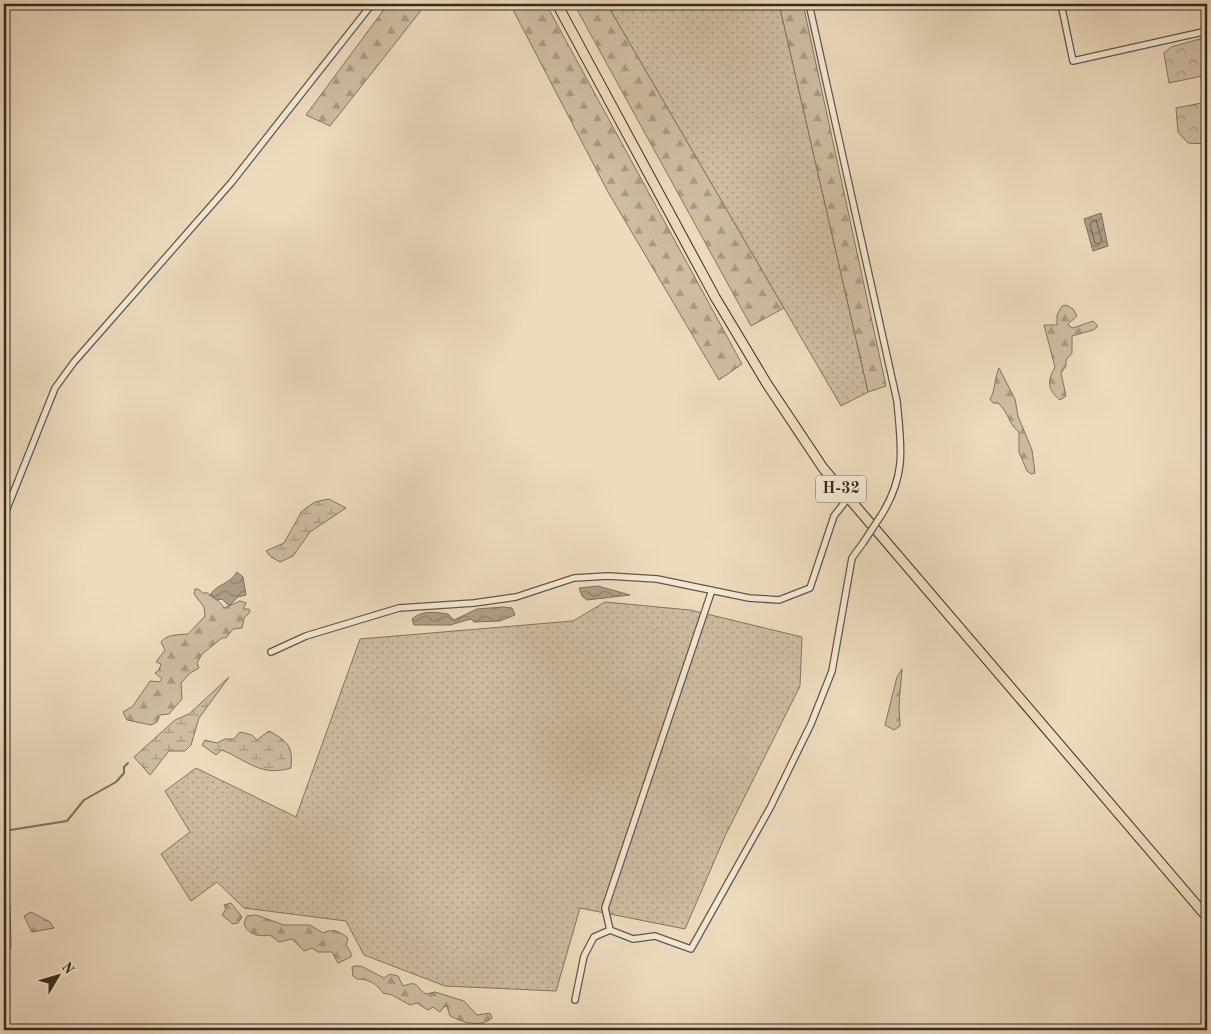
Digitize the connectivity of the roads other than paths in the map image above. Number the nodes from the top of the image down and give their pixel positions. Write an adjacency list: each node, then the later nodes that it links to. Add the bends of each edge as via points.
1 (372, 4): 7 (street, via 231,183 74,362 55,388)
2 (558, 4): 6 (main road, Н-32, via 715,297 767,384 818,461)
3 (809, 4): 11 (street, bridge, via 897,401 901,444 899,475 882,514 852,558 832,670 811,724 770,808 691,949 655,936 633,939)
4 (1061, 4): 5 (street, via 1073,60)
5 (1207, 32)
6 (848, 498): 8 (street, via 834,516 810,588 779,600); 10 (main road, Н-32)
7 (4, 516)
8 (712, 590): 9 (street, via 657,579 574,578 516,597 400,608 306,636); 11 (street, via 605,908)
9 (270, 652)
10 (1207, 917)
11 (610, 930): 12 (street, via 594,938 587,950)
12 (575, 1000)

